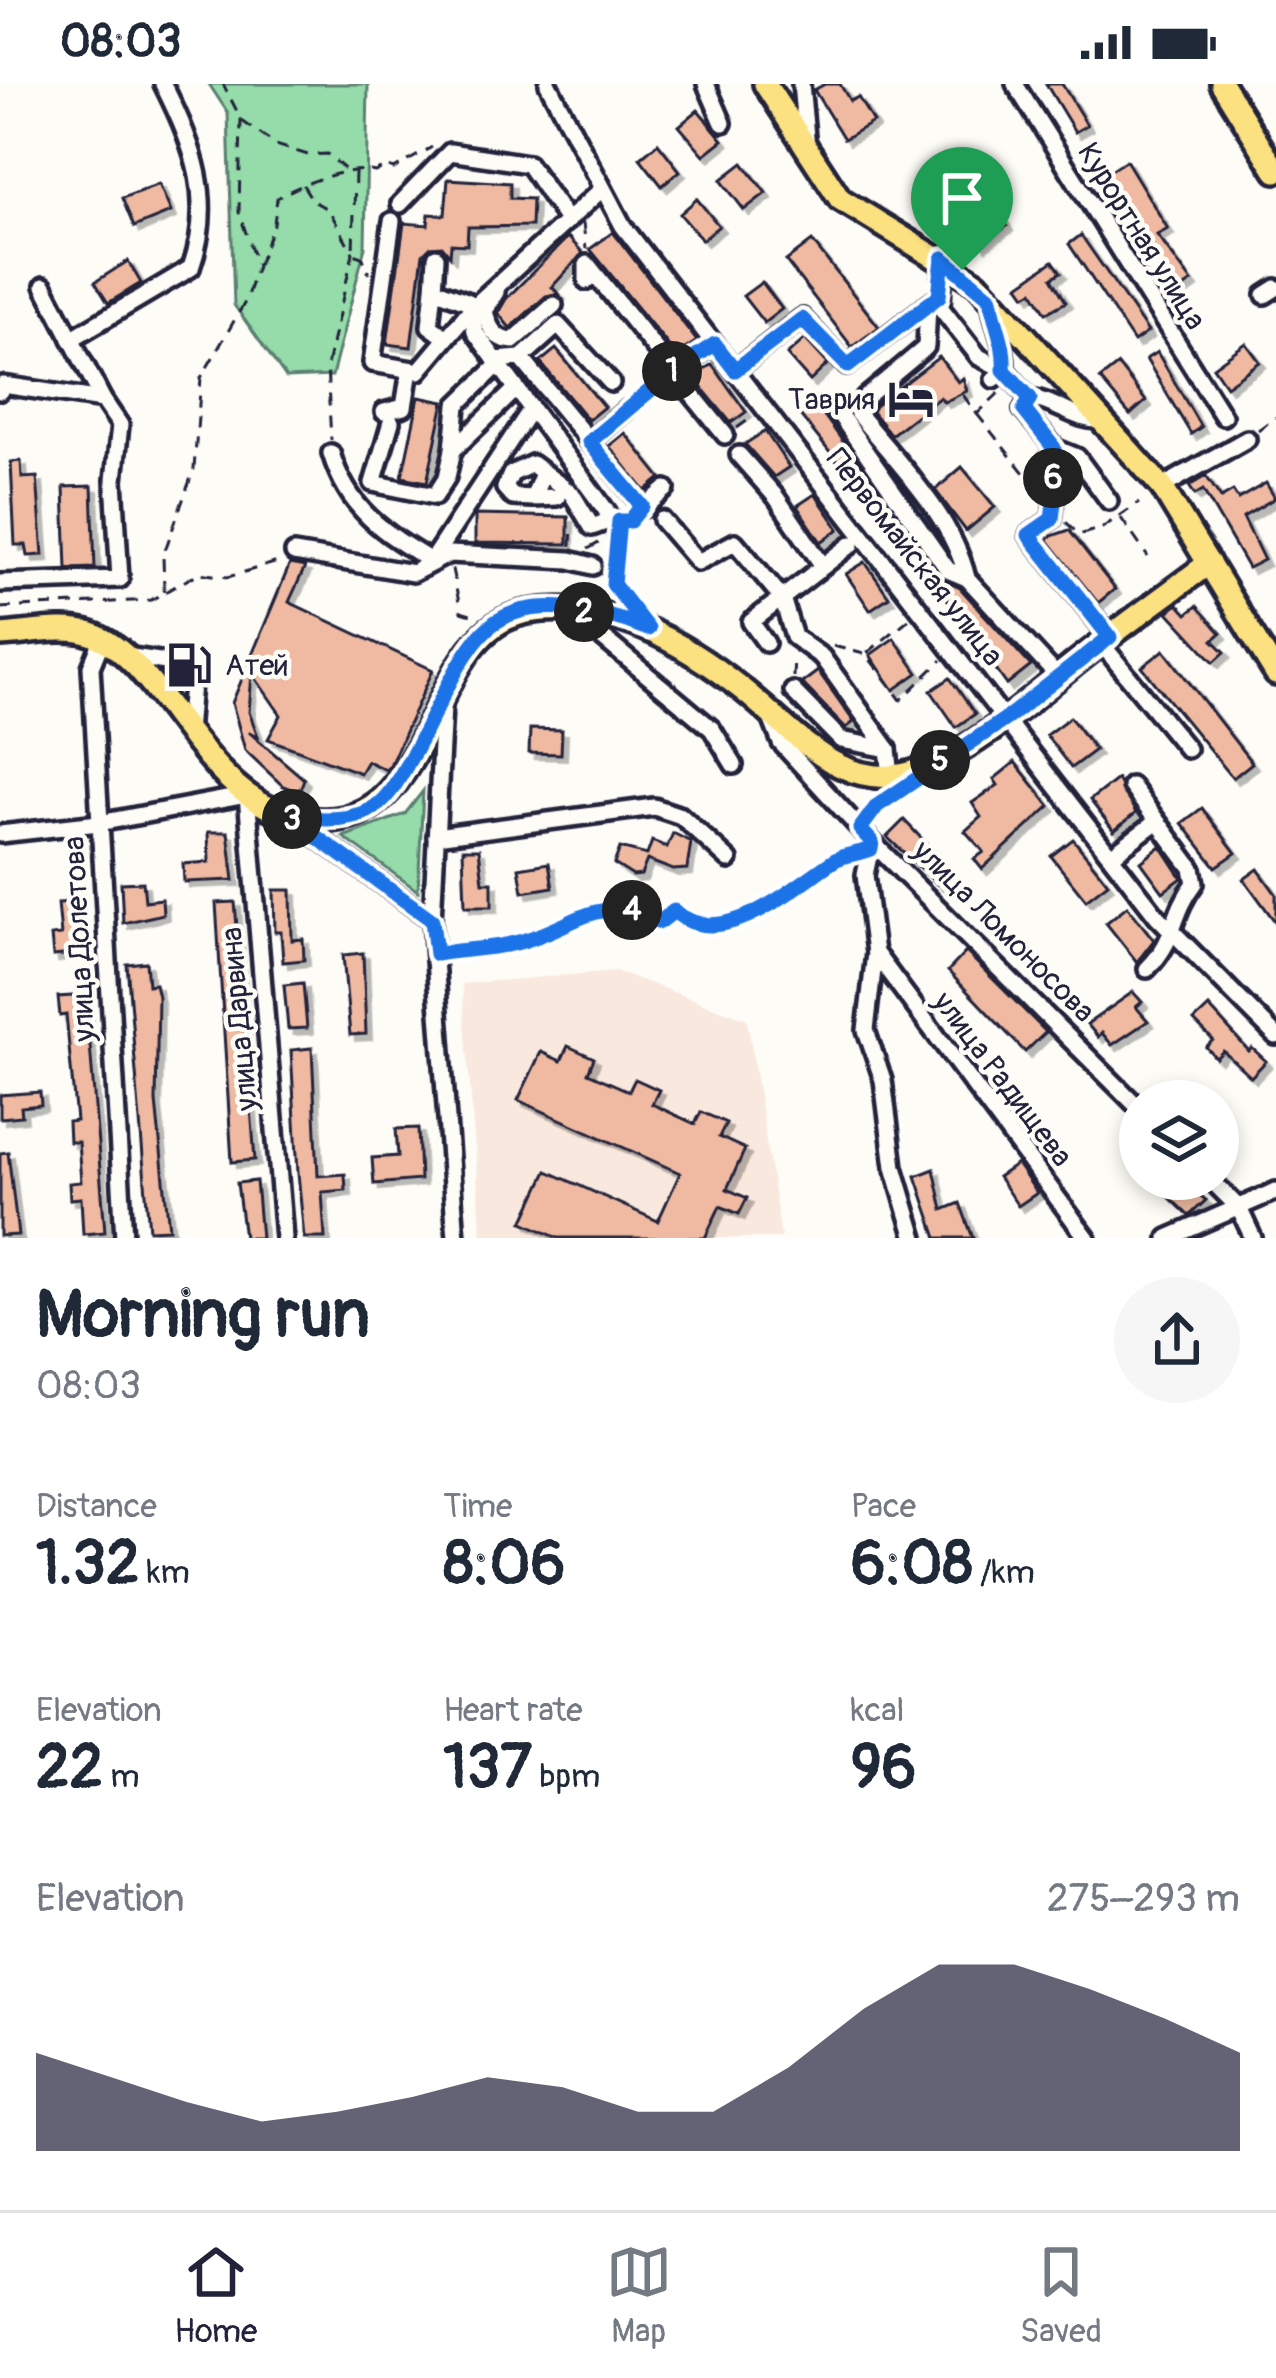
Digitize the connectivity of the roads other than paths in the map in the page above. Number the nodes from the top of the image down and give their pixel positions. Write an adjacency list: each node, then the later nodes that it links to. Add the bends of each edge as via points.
1 (163, 84): 26 (street, via 204,185 191,268)
2 (548, 84): 11 (street, Первомайская улица)
3 (706, 84): 8 (street)
4 (765, 84): 9 (main road)
5 (800, 84): 9 (street)
6 (1015, 84): 42 (street, Курортная улица)
7 (1222, 84): 10 (main road)
8 (723, 123)
9 (808, 150): 16 (main road, via 841,200)
10 (1276, 171)
11 (602, 189): 13 (street); 27 (street, Первомайская улица)
12 (400, 204): 13 (street, via 450,152 528,164)
13 (574, 218): 17 (street)
14 (392, 221): 30 (street, via 372,363)
15 (436, 257): 20 (street)
16 (943, 258): 21 (main road); 22 (street)
17 (518, 263): 23 (street, via 521,271 490,298 489,328 513,341); 24 (street)
18 (587, 281): 32 (street, via 587,263)
19 (44, 286): 26 (street)
20 (434, 289): 24 (street); 25 (street, via 430,326)
21 (991, 298): 33 (street, via 1006,343); 43 (main road)
22 (933, 300): 31 (street, via 848,366 802,319); 33 (street); 64 (street, via 926,347 866,398 859,414 931,508)
23 (554, 305)
24 (472, 309): 25 (street); 29 (street, via 475,332)
25 (445, 337): 30 (street, via 418,371)
26 (71, 338): 38 (street)
27 (715, 344): 31 (street, Первомайская улица); 32 (street)
28 (521, 358): 29 (street); 34 (street, via 558,325); 46 (street)
29 (497, 362): 35 (street); 48 (street, via 457,405)
30 (410, 370): 48 (street, via 404,407 387,417 373,483 434,496)
31 (735, 370): 80 (street, Первомайская улица)
32 (673, 371): 44 (street)
33 (1000, 381): 37 (street)
34 (610, 382)
35 (516, 389): 40 (street); 48 (street)
36 (0, 391): 38 (street, via 3,385)
37 (1030, 398): 43 (street, via 1084,422); 47 (street, via 1024,410)
38 (103, 400): 65 (street, via 120,425 120,579)
39 (835, 408): 64 (street, via 948,570)
40 (531, 410): 51 (street, via 608,518 592,527 572,494); 60 (street)
41 (626, 410): 46 (street)
42 (1223, 416)
43 (1103, 420): 52 (main road)
44 (725, 435)
45 (1247, 439): 52 (street)
46 (589, 442): 53 (street, via 644,508)
47 (1054, 448): 56 (street, via 1077,457); 70 (street, via 1046,464 1052,519 1029,535)
48 (453, 451)
49 (332, 453): 60 (street, via 352,502 376,528)
50 (739, 455): 63 (street)
51 (543, 473): 55 (street); 55 (street, via 532,464 511,474 505,488)
52 (1162, 487): 61 (main road)
53 (666, 489)
54 (557, 497): 55 (street)
55 (532, 498)
56 (1109, 501)
57 (662, 520): 66 (street, via 698,562 735,542)
58 (852, 544): 63 (street)
59 (294, 553): 60 (street, via 413,573)
60 (431, 561): 62 (street, via 448,554 570,557)
61 (1209, 563): 70 (main road); 74 (main road)
62 (593, 566)
63 (823, 566): 66 (street)
64 (967, 578): 75 (street)
65 (0, 583)
66 (782, 598): 71 (street, via 751,622); 82 (street, via 794,637 822,657)
67 (598, 614): 78 (main road, улица Ломоносова, via 554,609 497,622 470,651); 79 (main road, улица Ломоносова, via 688,650); 84 (street, via 598,634 712,729)
68 (0, 635): 69 (main road, via 72,632)
69 (102, 640): 72 (main road); 90 (street, улица Долетова, via 91,667)
70 (1105, 640): 75 (main road); 83 (street)
71 (766, 643)
72 (124, 656): 73 (street); 81 (main road)
73 (180, 664)
74 (1276, 674)
75 (1058, 677): 80 (main road)
76 (192, 683): 81 (street)
77 (793, 691): 82 (street, via 841,740)
78 (443, 703): 88 (main road, via 393,789 371,810 332,819); 92 (street)
79 (770, 714): 85 (main road, via 835,765); 93 (street, улица Ломоносова, via 781,743)
80 (1007, 718): 85 (main road); 94 (street, Первомайская улица)
81 (188, 734): 87 (main road)
82 (888, 749): 85 (street)
83 (1187, 749)
84 (734, 765)
85 (899, 781)
86 (1131, 786): 89 (street)
87 (247, 795): 88 (main road); 90 (street); 106 (street, улица Дарвина)
88 (286, 815): 96 (street)
89 (1156, 822): 94 (street); 97 (street, via 1195,883)
90 (99, 823): 91 (street); 105 (street, улица Долетова)
91 (0, 834)
92 (436, 836): 95 (street, via 654,807 681,816); 96 (street)
93 (868, 840): 98 (street); 101 (street, улица Ломоносова)
94 (1111, 856): 97 (street, Первомайская улица)
95 (729, 860)
96 (432, 920): 107 (street)
97 (1173, 932): 99 (street); 100 (street, Первомайская улица)
98 (875, 953): 108 (street, via 866,1030); 109 (street, улица Радищева)
99 (1147, 969)
100 (1276, 1036)
101 (1119, 1088)
102 (1276, 1191): 104 (street)
103 (1231, 1200): 104 (street)
104 (1239, 1208): 110 (street); 111 (street)
105 (124, 1238)
106 (284, 1238)
107 (456, 1238)
108 (915, 1238)
109 (1087, 1238)
110 (1168, 1238)
111 (1253, 1238)

